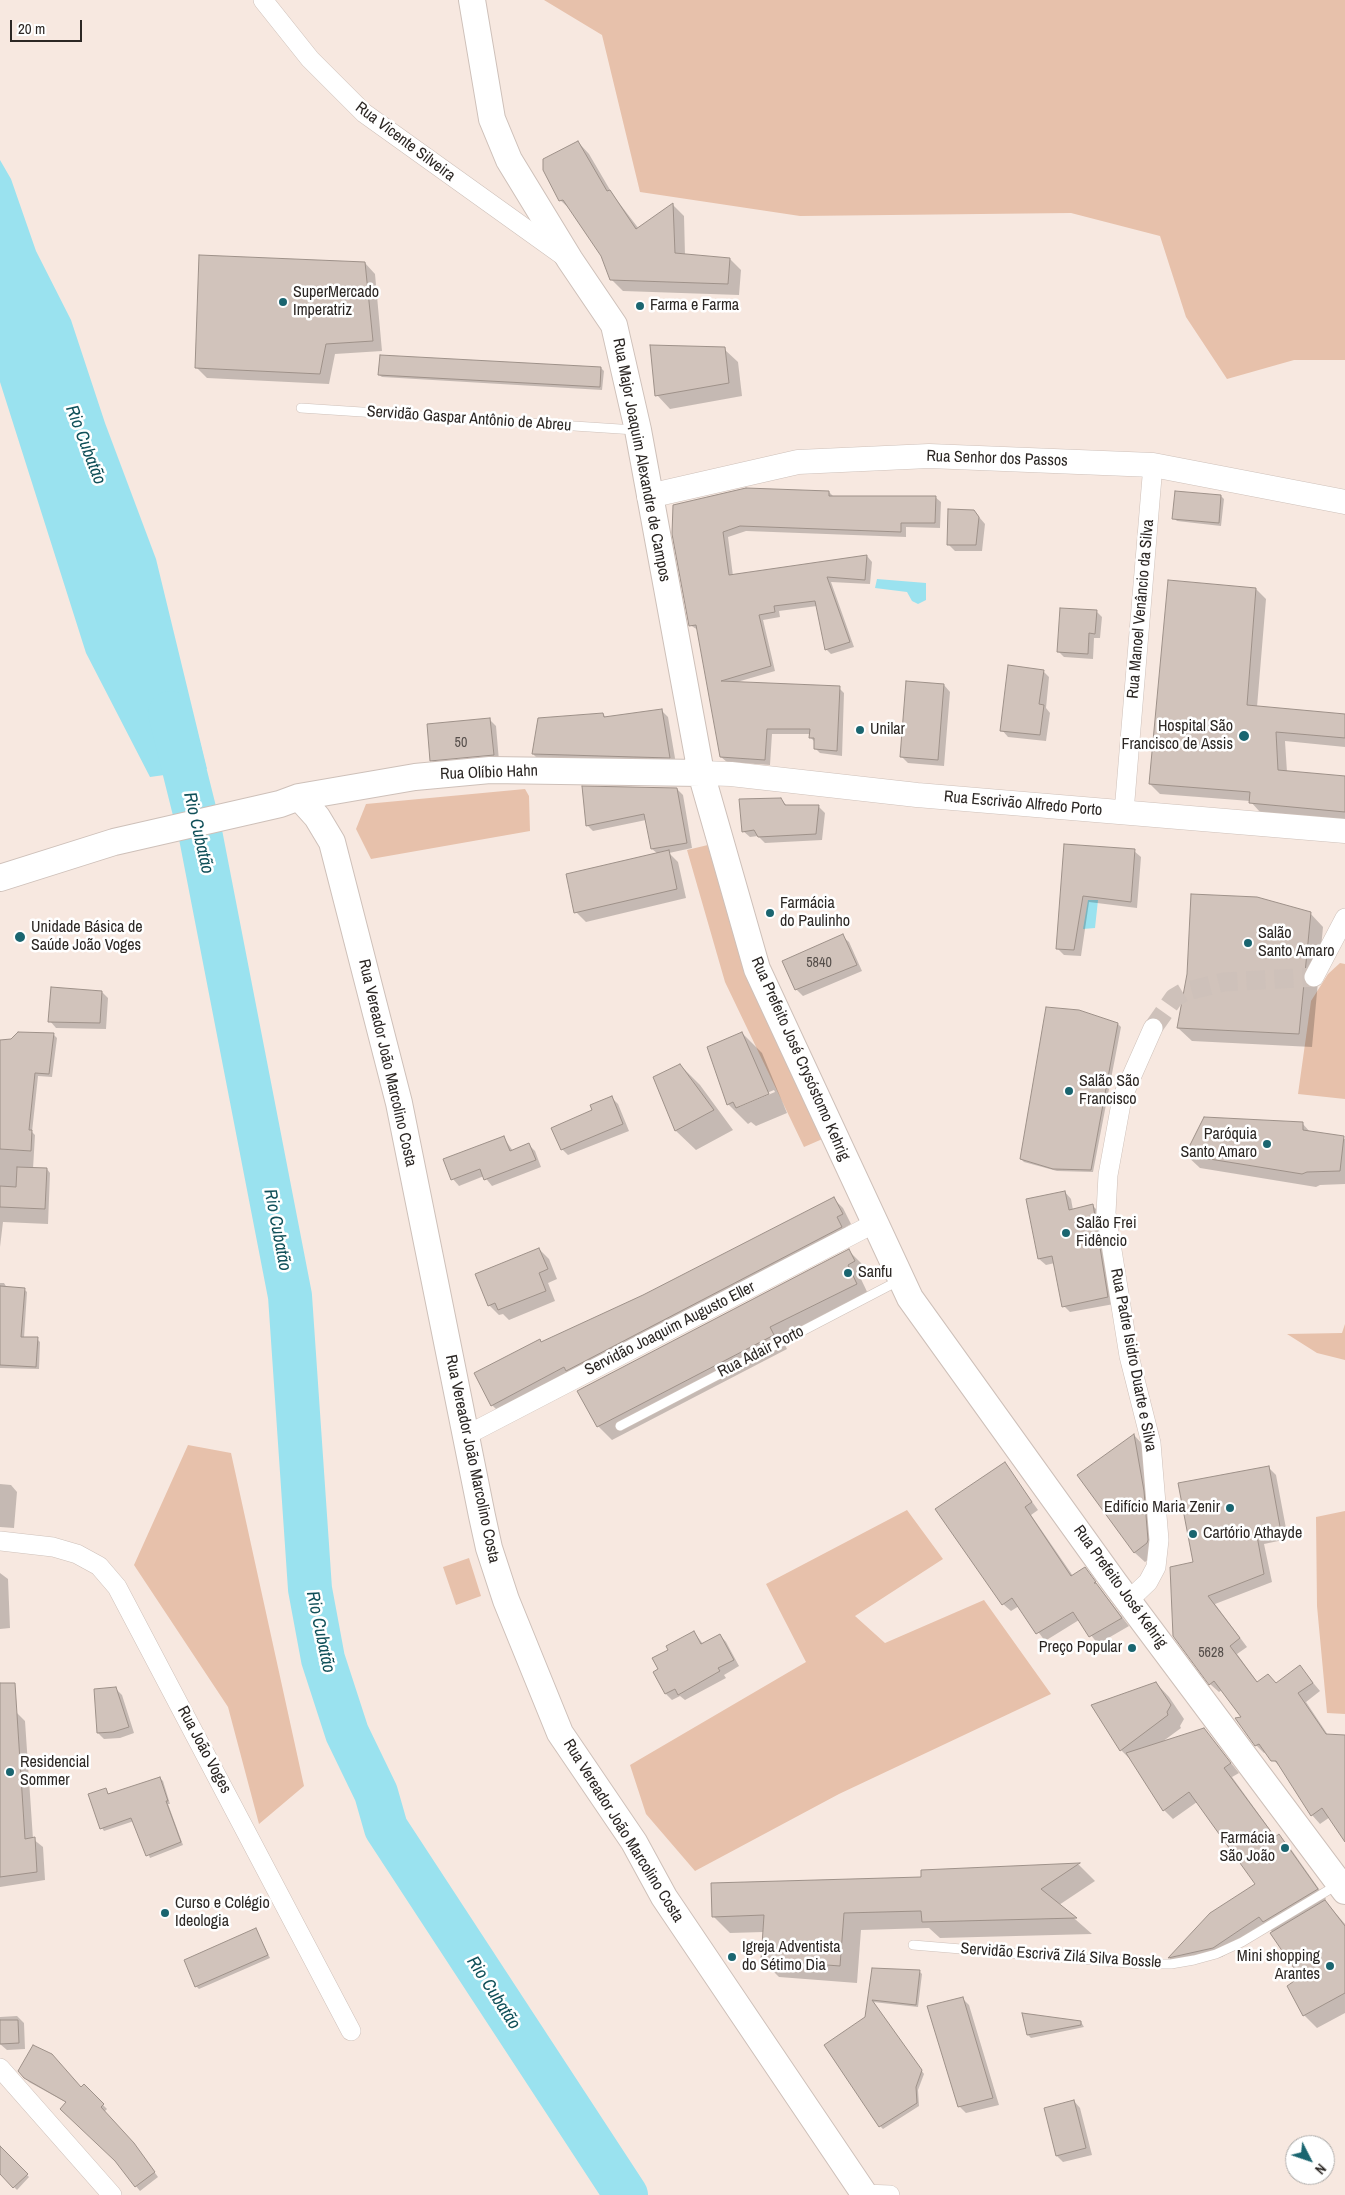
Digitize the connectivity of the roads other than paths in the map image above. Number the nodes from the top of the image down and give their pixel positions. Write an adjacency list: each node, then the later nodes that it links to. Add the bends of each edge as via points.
1 (263, 0): 3 (street, Rua Vicente Silveira, via 310,59 364,113)
2 (472, 0): 3 (main road, Rua Major Joaquim Alexandre de Campos, via 492,119 509,160)
3 (570, 260): 5 (main road, Rua Major Joaquim Alexandre de Campos, via 614,325)
4 (301, 408): 5 (lane, Servidão Gaspar Antônio de Abreu)
5 (638, 430): 7 (main road, Rua Major Joaquim Alexandre de Campos)
6 (1153, 464): 7 (street, Rua Senhor dos Passos, via 929,456 798,462); 8 (street, Rua Senhor dos Passos); 12 (street, Rua Manoel Venâncio da Silva)
7 (649, 496): 9 (main road, Rua Major Joaquim Alexandre de Campos)
8 (1345, 502)
9 (701, 773): 10 (main road, Rua Olíbio Hahn, via 490,770 435,774); 12 (street, Rua Escrivão Alfredo Porto); 19 (main road, Rua Prefeito José Crysóstomo Kehrig, via 757,969)
10 (348, 787): 11 (main road, Rua Olíbio Hahn); 14 (main road, Rua Vereador João Marcolino Costa, via 336,814)
11 (290, 801): 14 (main road, Rua Vereador João Marcolino Costa, via 317,817); 15 (main road, Rua Olíbio Hahn, via 114,842)
12 (1124, 812): 13 (street, Rua Escrivão Alfredo Porto)
13 (1345, 831)
14 (332, 842): 22 (main road, Rua Vereador João Marcolino Costa, via 399,1103)
15 (0, 878)
16 (1345, 918): 17 (street)
17 (1314, 977)
18 (1153, 1028): 24 (street, Rua Padre Isidro Duarte e Silva, via 1122,1098 1108,1175 1106,1213 1129,1356 1151,1443 1159,1540 1156,1567 1148,1582)
19 (875, 1223): 20 (main road, Rua Prefeito José Crysóstomo Kehrig); 22 (street, Servidão Joaquim Augusto Eller)
20 (902, 1279): 21 (lane, Rua Adair Porto); 24 (main road, Rua Prefeito José Kehrig, via 910,1298)
21 (620, 1426)
22 (465, 1436): 29 (main road, Rua Vereador João Marcolino Costa, via 489,1548 506,1600 560,1733 634,1842 664,1897)
23 (0, 1541): 27 (street, Rua João Voges, via 41,1545 77,1554 99,1566 117,1587)
24 (1129, 1600): 25 (main road, Rua Prefeito José Kehrig)
25 (1342, 1887): 26 (lane, Servidão Escrivã Zilá Silva Bossle, via 1242,1942 1194,1960 1141,1964)
26 (913, 1945)
27 (351, 2031)
28 (0, 2068): 30 (street)
29 (864, 2194): 31 (street)
30 (112, 2195)
31 (890, 2195)

